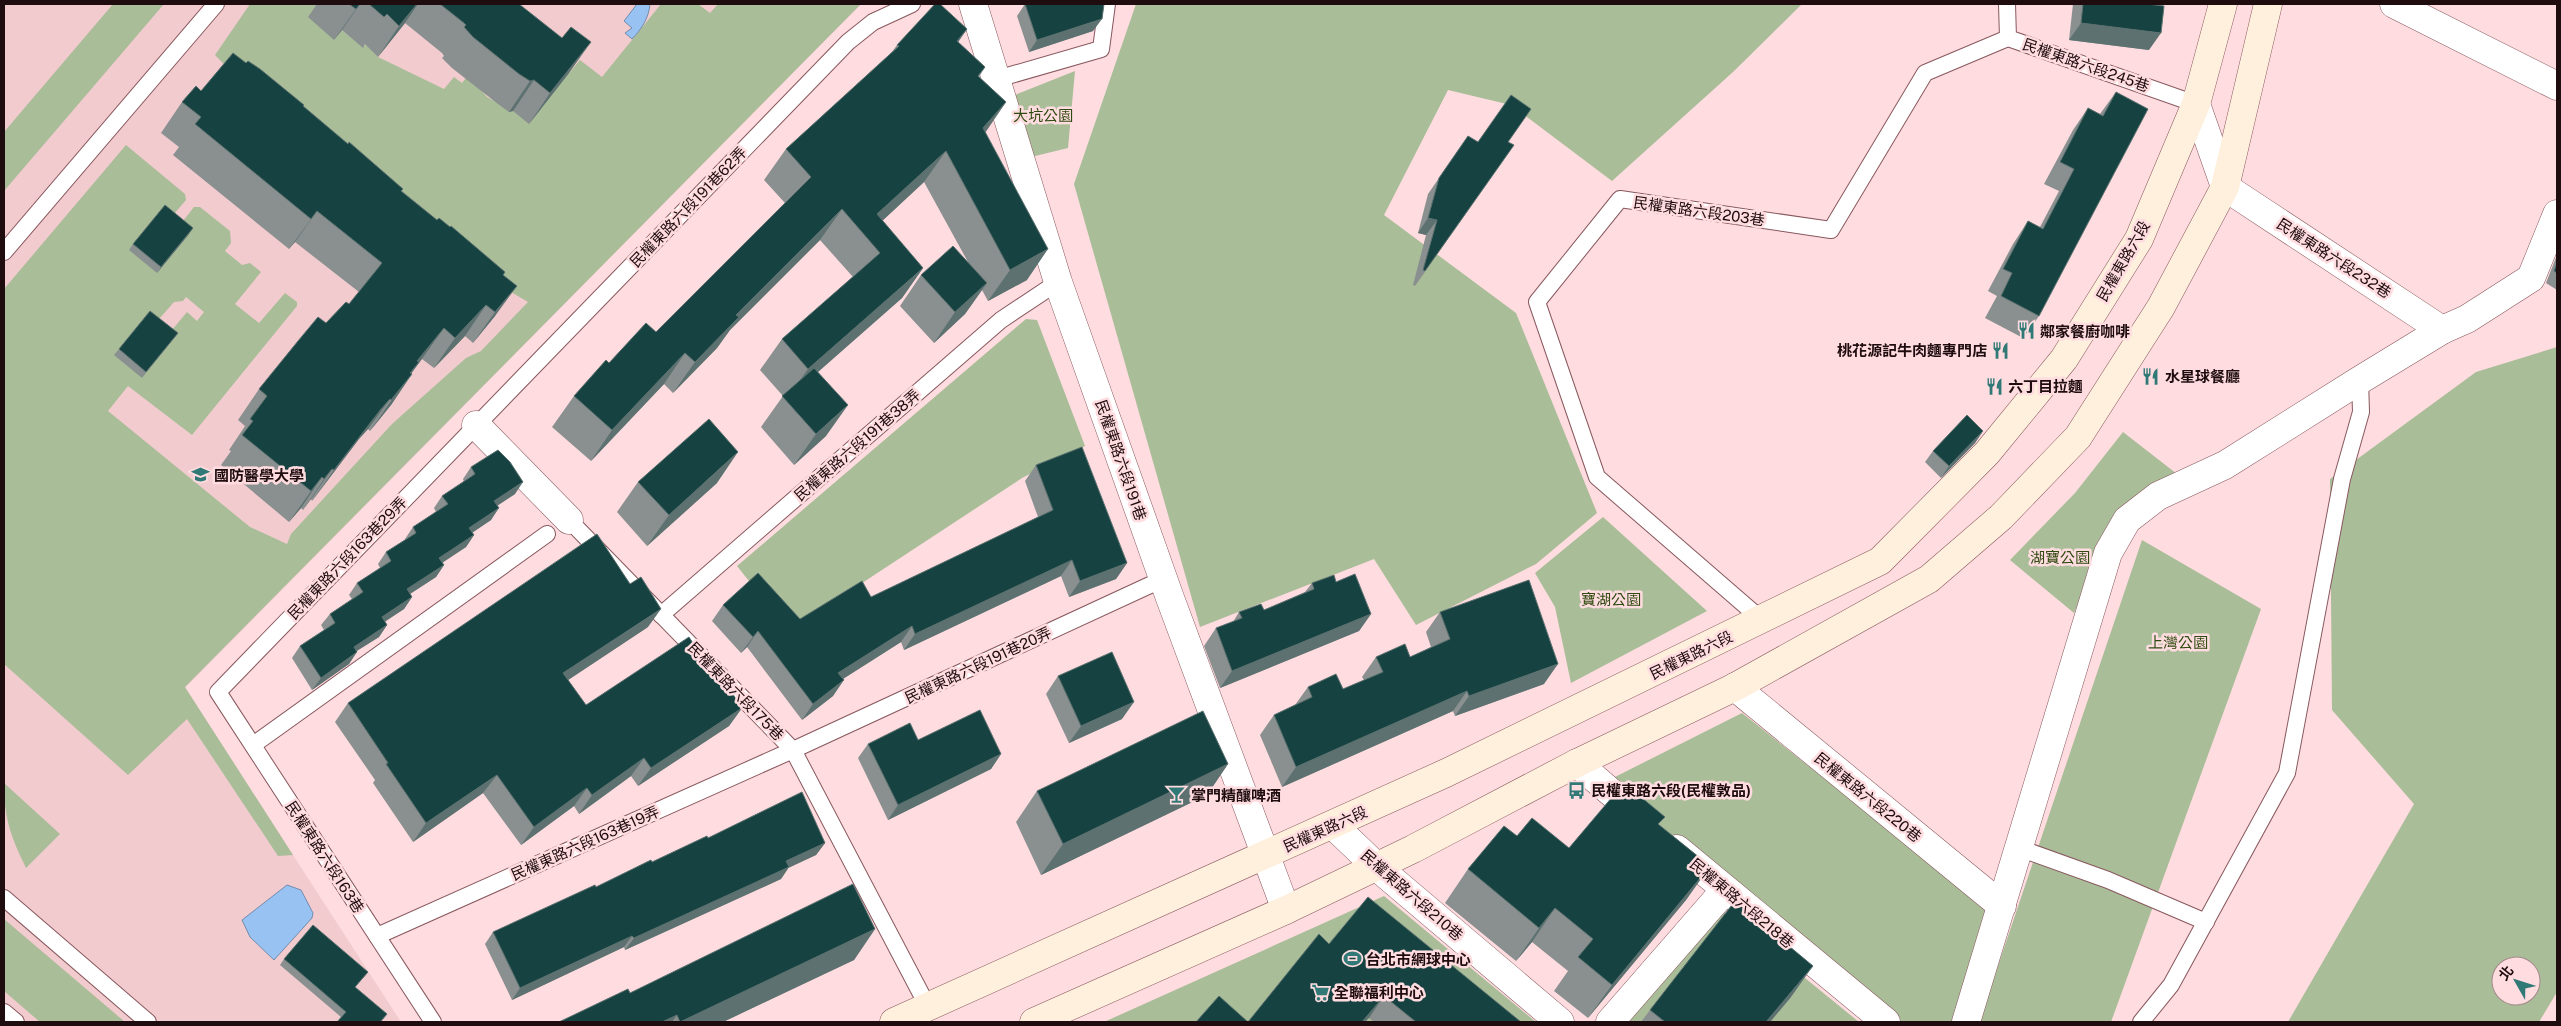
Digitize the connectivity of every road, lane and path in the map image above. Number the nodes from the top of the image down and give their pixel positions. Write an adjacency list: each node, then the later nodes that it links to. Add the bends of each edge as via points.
1 (216, 4): 15 (lane)
2 (912, 4): 19 (lane, 民權東路六段191巷62弄, via 873,22 848,42)
3 (973, 4): 10 (street, 民權東路六段191巷)
4 (1107, 4): 10 (lane, via 1102,49)
5 (2007, 4): 9 (lane, 民權東路六段245巷)
6 (2223, 4): 12 (main road, 民權東路六段)
7 (2268, 4): 13 (main road)
8 (2394, 4): 11 (street)
9 (2008, 38): 12 (lane, 民權東路六段245巷); 23 (lane, 民權東路六段203巷, via 1925,73 1831,230 1620,199 1537,302 1597,477)
10 (997, 79): 16 (street, 民權東路六段191巷)
11 (2557, 86)
12 (2196, 104): 13 (street); 23 (main road, 民權東路六段, via 2139,239 2064,360 1999,438 1880,561)
13 (2225, 187): 17 (street, 民權東路六段232巷); 24 (main road, via 2161,307 2078,437 2001,518 1929,579)
14 (2557, 214): 17 (street, via 2531,278 2467,319)
15 (4, 252)
16 (1058, 282): 21 (street, 民權東路六段191巷); 22 (lane, 民權東路六段191巷38弄, via 1001,320)
17 (2442, 330): 18 (street)
18 (2360, 380): 30 (street, via 2225,465 2158,496 2128,520 2108,553); 38 (lane, via 2361,412 2342,479 2287,773)
19 (476, 425): 20 (street, 民權東路六段175巷); 25 (lane, 民權東路六段163巷29弄)
20 (558, 527): 22 (lane, 民權東路六段175巷); 26 (lane)
21 (1163, 579): 27 (lane, 民權東路六段191巷20弄); 31 (street, 民權東路六段191巷)
22 (661, 615): 27 (lane, 民權東路六段175巷)
23 (1762, 620): 29 (main road, 民權東路六段)
24 (1735, 687): 28 (main road); 36 (street, 民權東路六段220巷)
25 (218, 692): 26 (lane, 民權東路六段163巷)
26 (253, 745): 39 (lane, 民權東路六段163巷)
27 (793, 750): 39 (lane, 民權東路六段163巷19弄); 40 (lane, 民權東路六段175巷)
28 (1577, 763): 32 (main road); 34 (street, 民權東路六段218巷)
29 (1333, 825): 31 (main road, 民權東路六段); 32 (street, 民權東路六段210巷)
30 (2019, 848): 36 (street); 38 (lane, via 2108,880)
31 (1265, 856): 37 (street, 民權東路六段191巷); 40 (main road, 民權東路六段)
32 (1377, 867): 37 (main road); 47 (street, 民權東路六段210巷)
33 (4, 887): 35 (lane)
34 (1725, 890): 48 (street); 49 (street, 民權東路六段218巷)
35 (7, 901): 43 (lane)
36 (2002, 906): 50 (street)
37 (1286, 910): 46 (main road)
38 (2206, 922): 51 (lane, via 2171,985)
39 (377, 936): 44 (lane, 民權東路六段163巷)
40 (928, 1007): 45 (main road, 民權東路六段)
41 (4, 1012): 42 (lane)
42 (16, 1022)
43 (148, 1022)
44 (433, 1022)
45 (894, 1022)
46 (1034, 1022)
47 (1560, 1022)
48 (1610, 1022)
49 (1886, 1022)
50 (1966, 1022)
51 (2141, 1022)

